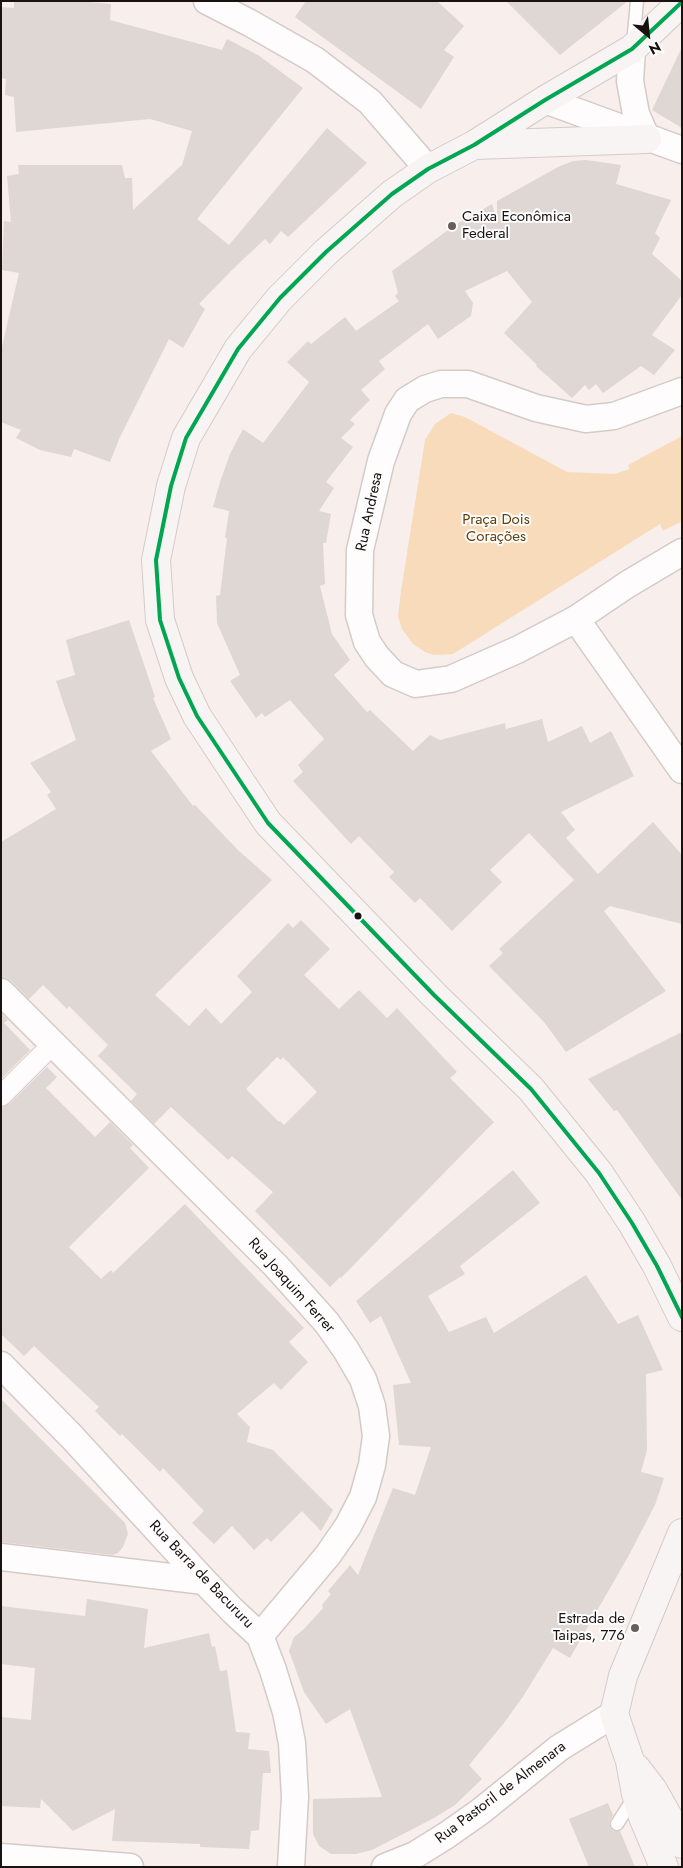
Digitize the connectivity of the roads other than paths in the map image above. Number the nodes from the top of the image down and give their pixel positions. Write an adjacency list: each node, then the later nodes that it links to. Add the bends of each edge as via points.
1 (208, 1): 9 (street, via 315,60 370,102)
2 (637, 1): 4 (lane)
3 (682, 2): 4 (main road)
4 (632, 49): 5 (main road); 6 (street, via 630,81 636,114)
5 (545, 100): 6 (street); 7 (main road)
6 (647, 138): 7 (main road); 8 (street)
7 (474, 145): 9 (main road)
8 (682, 150)
9 (428, 169): 17 (main road, via 392,194 326,252 280,298 238,349 186,438 171,486 156,560 160,620 179,678 197,716 268,823 434,995 531,1088 598,1172 657,1266)
10 (682, 390): 12 (street, Rua Andresa, via 614,416 586,419 536,408 468,384 441,384 425,388 407,400 398,414 381,461 360,550 360,615 367,642 377,657 394,674 416,684 451,679)
11 (682, 552): 12 (street, Rua Andresa)
12 (576, 619): 13 (street)
13 (682, 770)
14 (1, 992): 15 (street, Rua Joaquim Ferrer)
15 (54, 1043): 16 (street); 22 (street, Rua Joaquim Ferrer, via 230,1219 328,1323 363,1380 372,1406 376,1436 363,1497 328,1555)
16 (1, 1096)
17 (682, 1317)
18 (1, 1365): 21 (street, Rua Barra de Bacururu)
19 (682, 1533): 23 (main road, via 624,1676)
20 (1, 1557): 21 (street)
21 (204, 1581): 22 (street, Rua Barra de Bacururu)
22 (260, 1636): 30 (street, Rua Barra de Bacururu, via 286,1712 292,1743 295,1797)
23 (614, 1714): 24 (main road); 31 (street, Rua Pastoril de Almenara, via 559,1748 447,1835 415,1855)
24 (630, 1761): 25 (main road); 27 (main road, via 653,1790)
25 (636, 1794): 26 (lane); 32 (main road)
26 (618, 1824)
27 (682, 1844)
28 (1, 1857): 29 (street)
29 (130, 1867)
30 (291, 1867)
31 (385, 1867)
32 (664, 1867)

